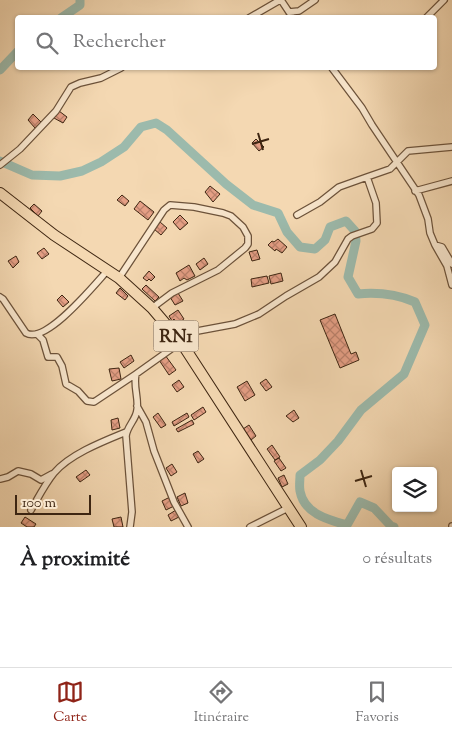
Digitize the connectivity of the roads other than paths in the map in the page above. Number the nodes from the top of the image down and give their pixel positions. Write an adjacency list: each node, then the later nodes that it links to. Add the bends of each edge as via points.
1 (280, 0): 4 (street); 5 (street)
2 (316, 0): 5 (street)
3 (444, 0): 6 (street)
4 (253, 15)
5 (291, 15)
6 (429, 15)
7 (117, 70): 11 (street, via 71,87 56,111)
8 (334, 70): 10 (street)
9 (452, 147): 10 (street, via 408,151)
10 (397, 164): 12 (street, via 383,173); 14 (street)
11 (0, 166)
12 (367, 177): 16 (street, via 339,187); 25 (street, via 376,203 377,223 372,229 345,242 328,270 259,314)
13 (452, 181): 14 (street)
14 (415, 191): 17 (street)
15 (0, 192): 19 (highway, RN1, via 54,235)
16 (297, 215)
17 (435, 245): 18 (street, via 442,247); 21 (street, via 447,266)
18 (452, 264)
19 (108, 270): 20 (highway, RN1); 24 (street, via 73,308)
20 (119, 278): 23 (highway, RN1); 23 (street, via 170,205 223,213 237,221 248,236 245,248 218,270)
21 (452, 285)
22 (0, 297): 24 (street, via 26,332)
23 (152, 308): 25 (highway, RN1)
24 (37, 334): 26 (street, via 43,340 48,357 57,357 66,384 87,402 94,402)
25 (178, 339): 26 (street); 31 (highway, RN1)
26 (136, 374): 27 (street)
27 (137, 406): 28 (street, via 134,421); 34 (street, via 146,422 174,502)
28 (126, 432): 29 (street, via 102,442); 33 (street, via 132,512)
29 (54, 473): 30 (street, via 41,480 18,471); 32 (street)
30 (0, 479)
31 (288, 508): 35 (street); 36 (highway, RN1)
32 (31, 510)
33 (130, 527)
34 (188, 527)
35 (250, 527)
36 (301, 527)

